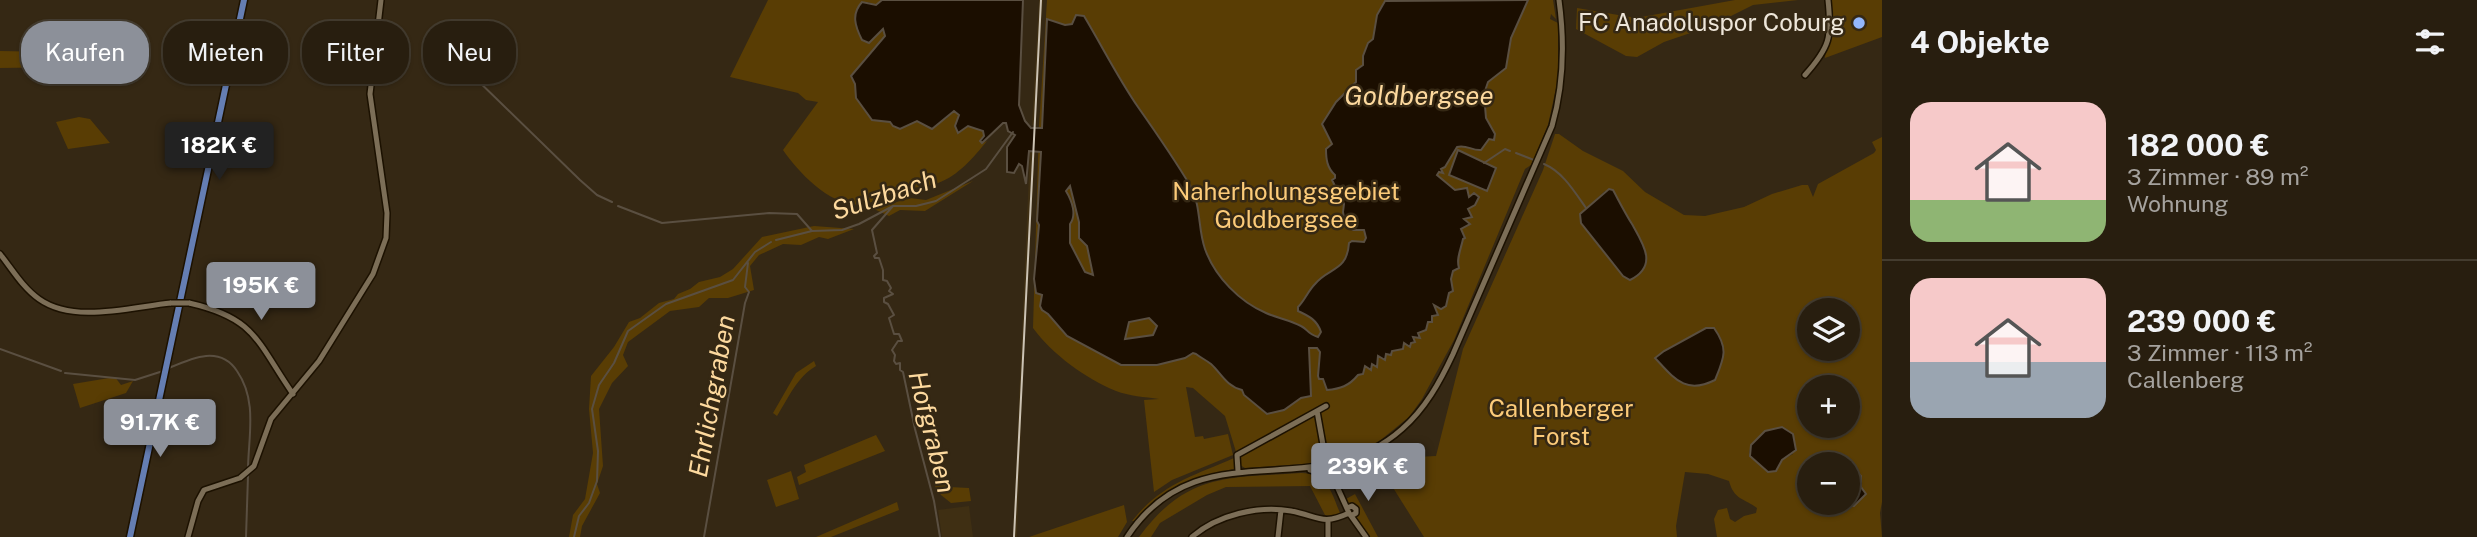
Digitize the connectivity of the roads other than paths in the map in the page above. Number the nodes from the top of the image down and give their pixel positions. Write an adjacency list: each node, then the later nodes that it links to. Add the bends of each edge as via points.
1 (244, 0): 18 (main road)
2 (382, 0): 7 (street, via 370,94 387,213 386,238 366,286)
3 (1559, 0): 10 (street, via 1563,70 1552,126 1441,378 1400,431 1367,452)
4 (1828, 0): 5 (street, via 1828,43)
5 (1805, 75)
6 (0, 254): 7 (street, bridge, via 32,293 64,311 189,303 223,312 244,325)
7 (293, 394): 19 (street, via 278,408 248,471 204,491)
8 (1326, 406): 9 (street)
9 (1317, 411): 10 (street); 12 (street, via 1237,455)
10 (1328, 466): 11 (street); 13 (street)
11 (1302, 469): 12 (street); 13 (street)
12 (1238, 471): 17 (street, via 1174,490)
13 (1333, 479): 15 (street)
14 (1282, 510): 16 (street); 20 (street, via 1226,517); 21 (street)
15 (1349, 512): 16 (street); 23 (street)
16 (1328, 521): 22 (street)
17 (1128, 535)
18 (130, 537)
19 (188, 537)
20 (1192, 537)
21 (1279, 537)
22 (1328, 537)
23 (1366, 537)

